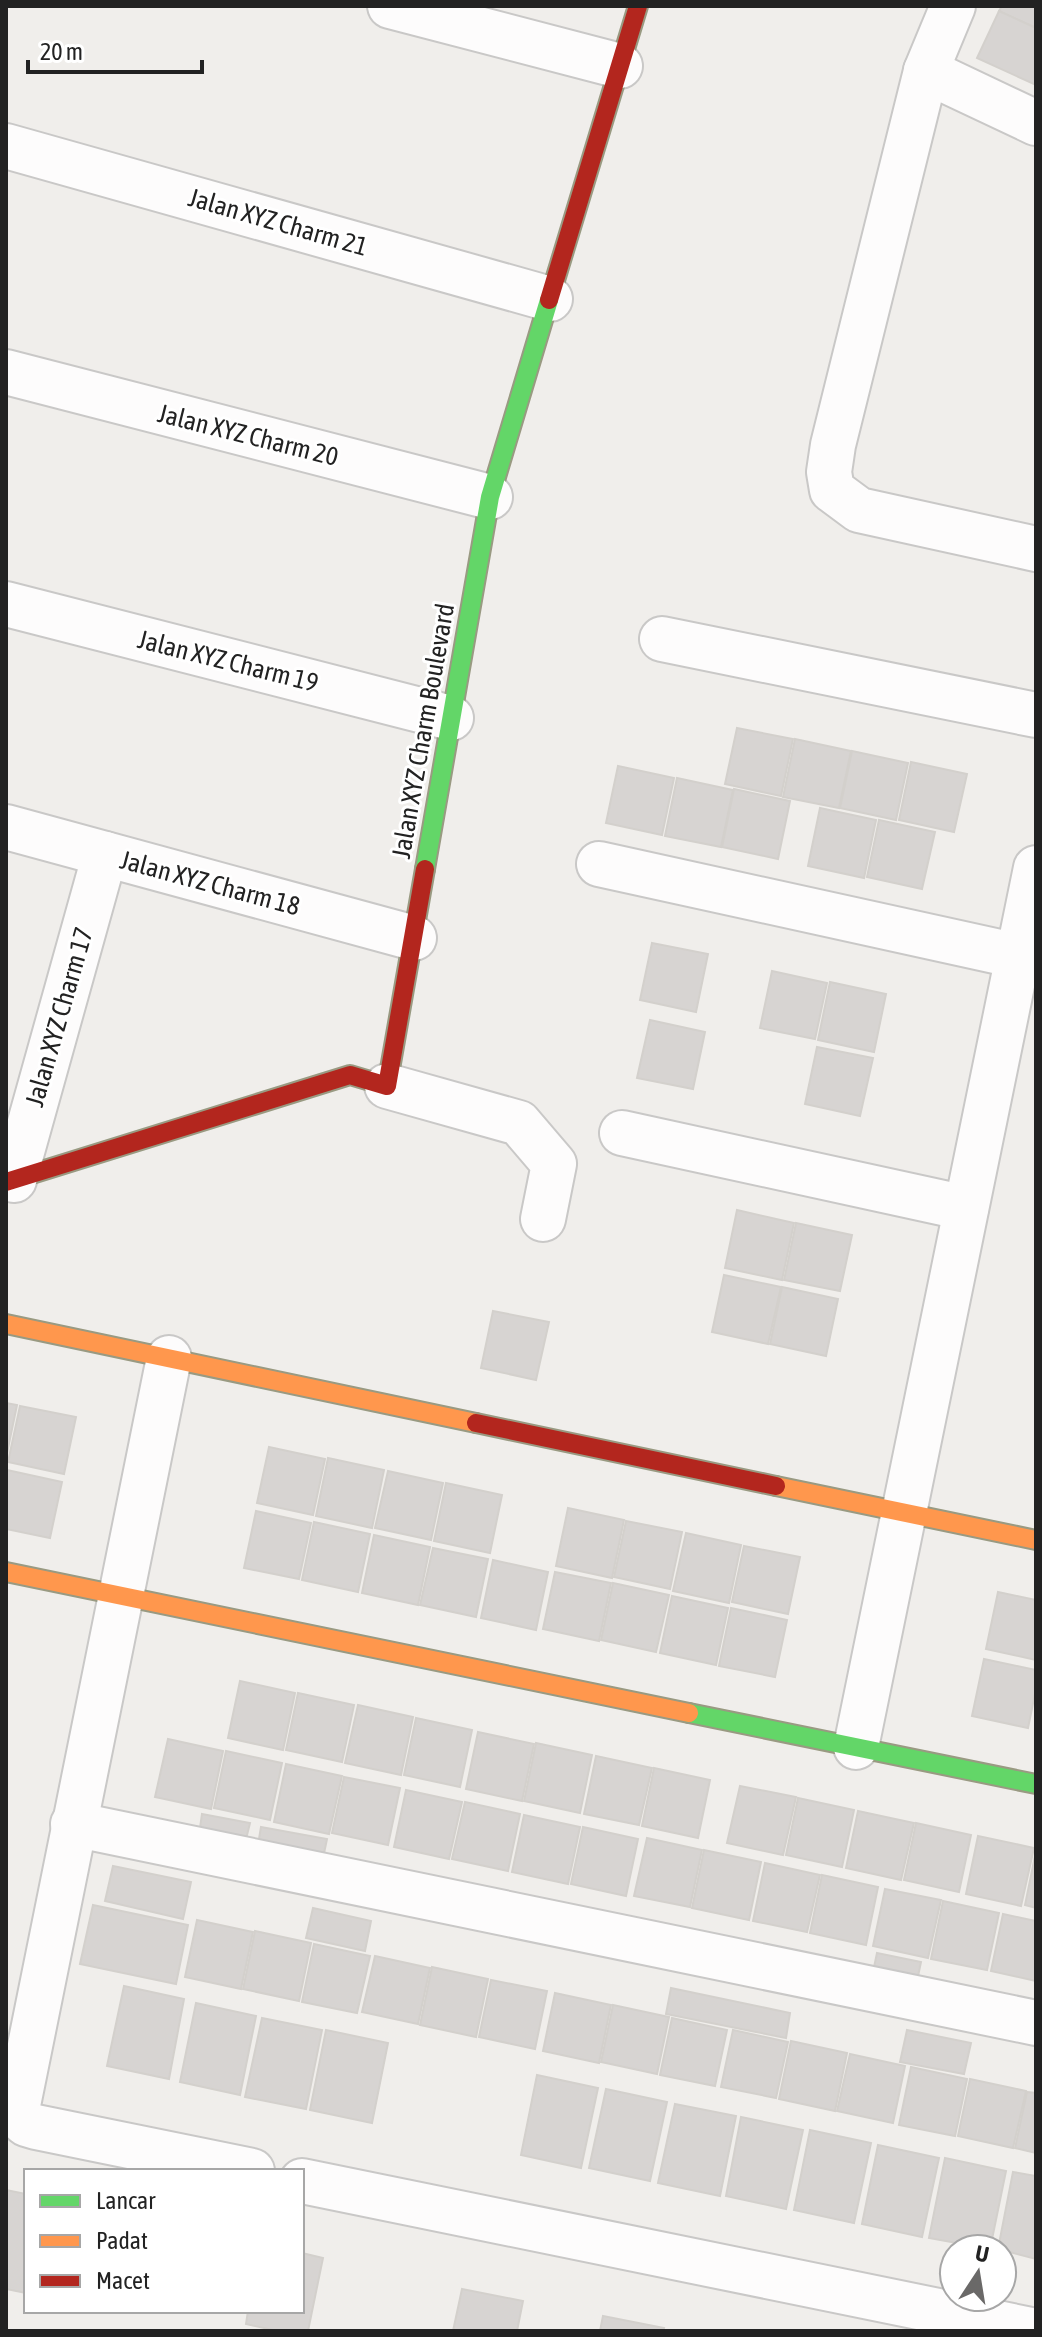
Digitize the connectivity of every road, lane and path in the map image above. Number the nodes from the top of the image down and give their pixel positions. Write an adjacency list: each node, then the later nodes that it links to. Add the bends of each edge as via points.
1 (390, 6): 4 (street)
2 (638, 6): 4 (street, Jalan XYZ Charm Boulevard)
3 (953, 6): 5 (street)
4 (620, 66): 8 (street, Jalan XYZ Charm Boulevard)
5 (926, 71): 6 (street); 11 (street, via 833,445 832,490 859,510)
6 (1036, 123)
7 (6, 146): 8 (street, Jalan XYZ Charm 21)
8 (550, 299): 10 (street, Jalan XYZ Charm Boulevard)
9 (6, 372): 10 (street, Jalan XYZ Charm 20)
10 (490, 497): 15 (street, Jalan XYZ Charm Boulevard)
11 (1036, 549)
12 (6, 604): 15 (street, Jalan XYZ Charm 19)
13 (662, 639): 14 (street)
14 (1036, 715)
15 (451, 718): 20 (street, Jalan XYZ Charm Boulevard)
16 (6, 827): 17 (street, Jalan XYZ Charm 18)
17 (105, 854): 20 (street, Jalan XYZ Charm 18); 24 (street, Jalan XYZ Charm 17)
18 (599, 864): 21 (street)
19 (1036, 868): 21 (street)
20 (414, 938): 22 (street, Jalan XYZ Charm Boulevard)
21 (1018, 956): 25 (street)
22 (387, 1086): 24 (street, via 350,1075); 26 (street, via 519,1123 554,1164)
23 (622, 1133): 25 (street)
24 (10, 1181)
25 (966, 1208): 29 (street)
26 (543, 1219)
27 (6, 1324): 28 (street)
28 (169, 1358): 29 (street); 32 (street)
29 (904, 1512): 30 (street); 33 (street)
30 (1036, 1540)
31 (6, 1572): 32 (street)
32 (120, 1596): 33 (street); 35 (street)
33 (856, 1747): 34 (street)
34 (1036, 1784)
35 (73, 1824): 36 (street); 37 (street, via 16,2115 36,2127)
36 (1036, 2023)
37 (242, 2169)
38 (304, 2181): 39 (street)
39 (1036, 2331)

